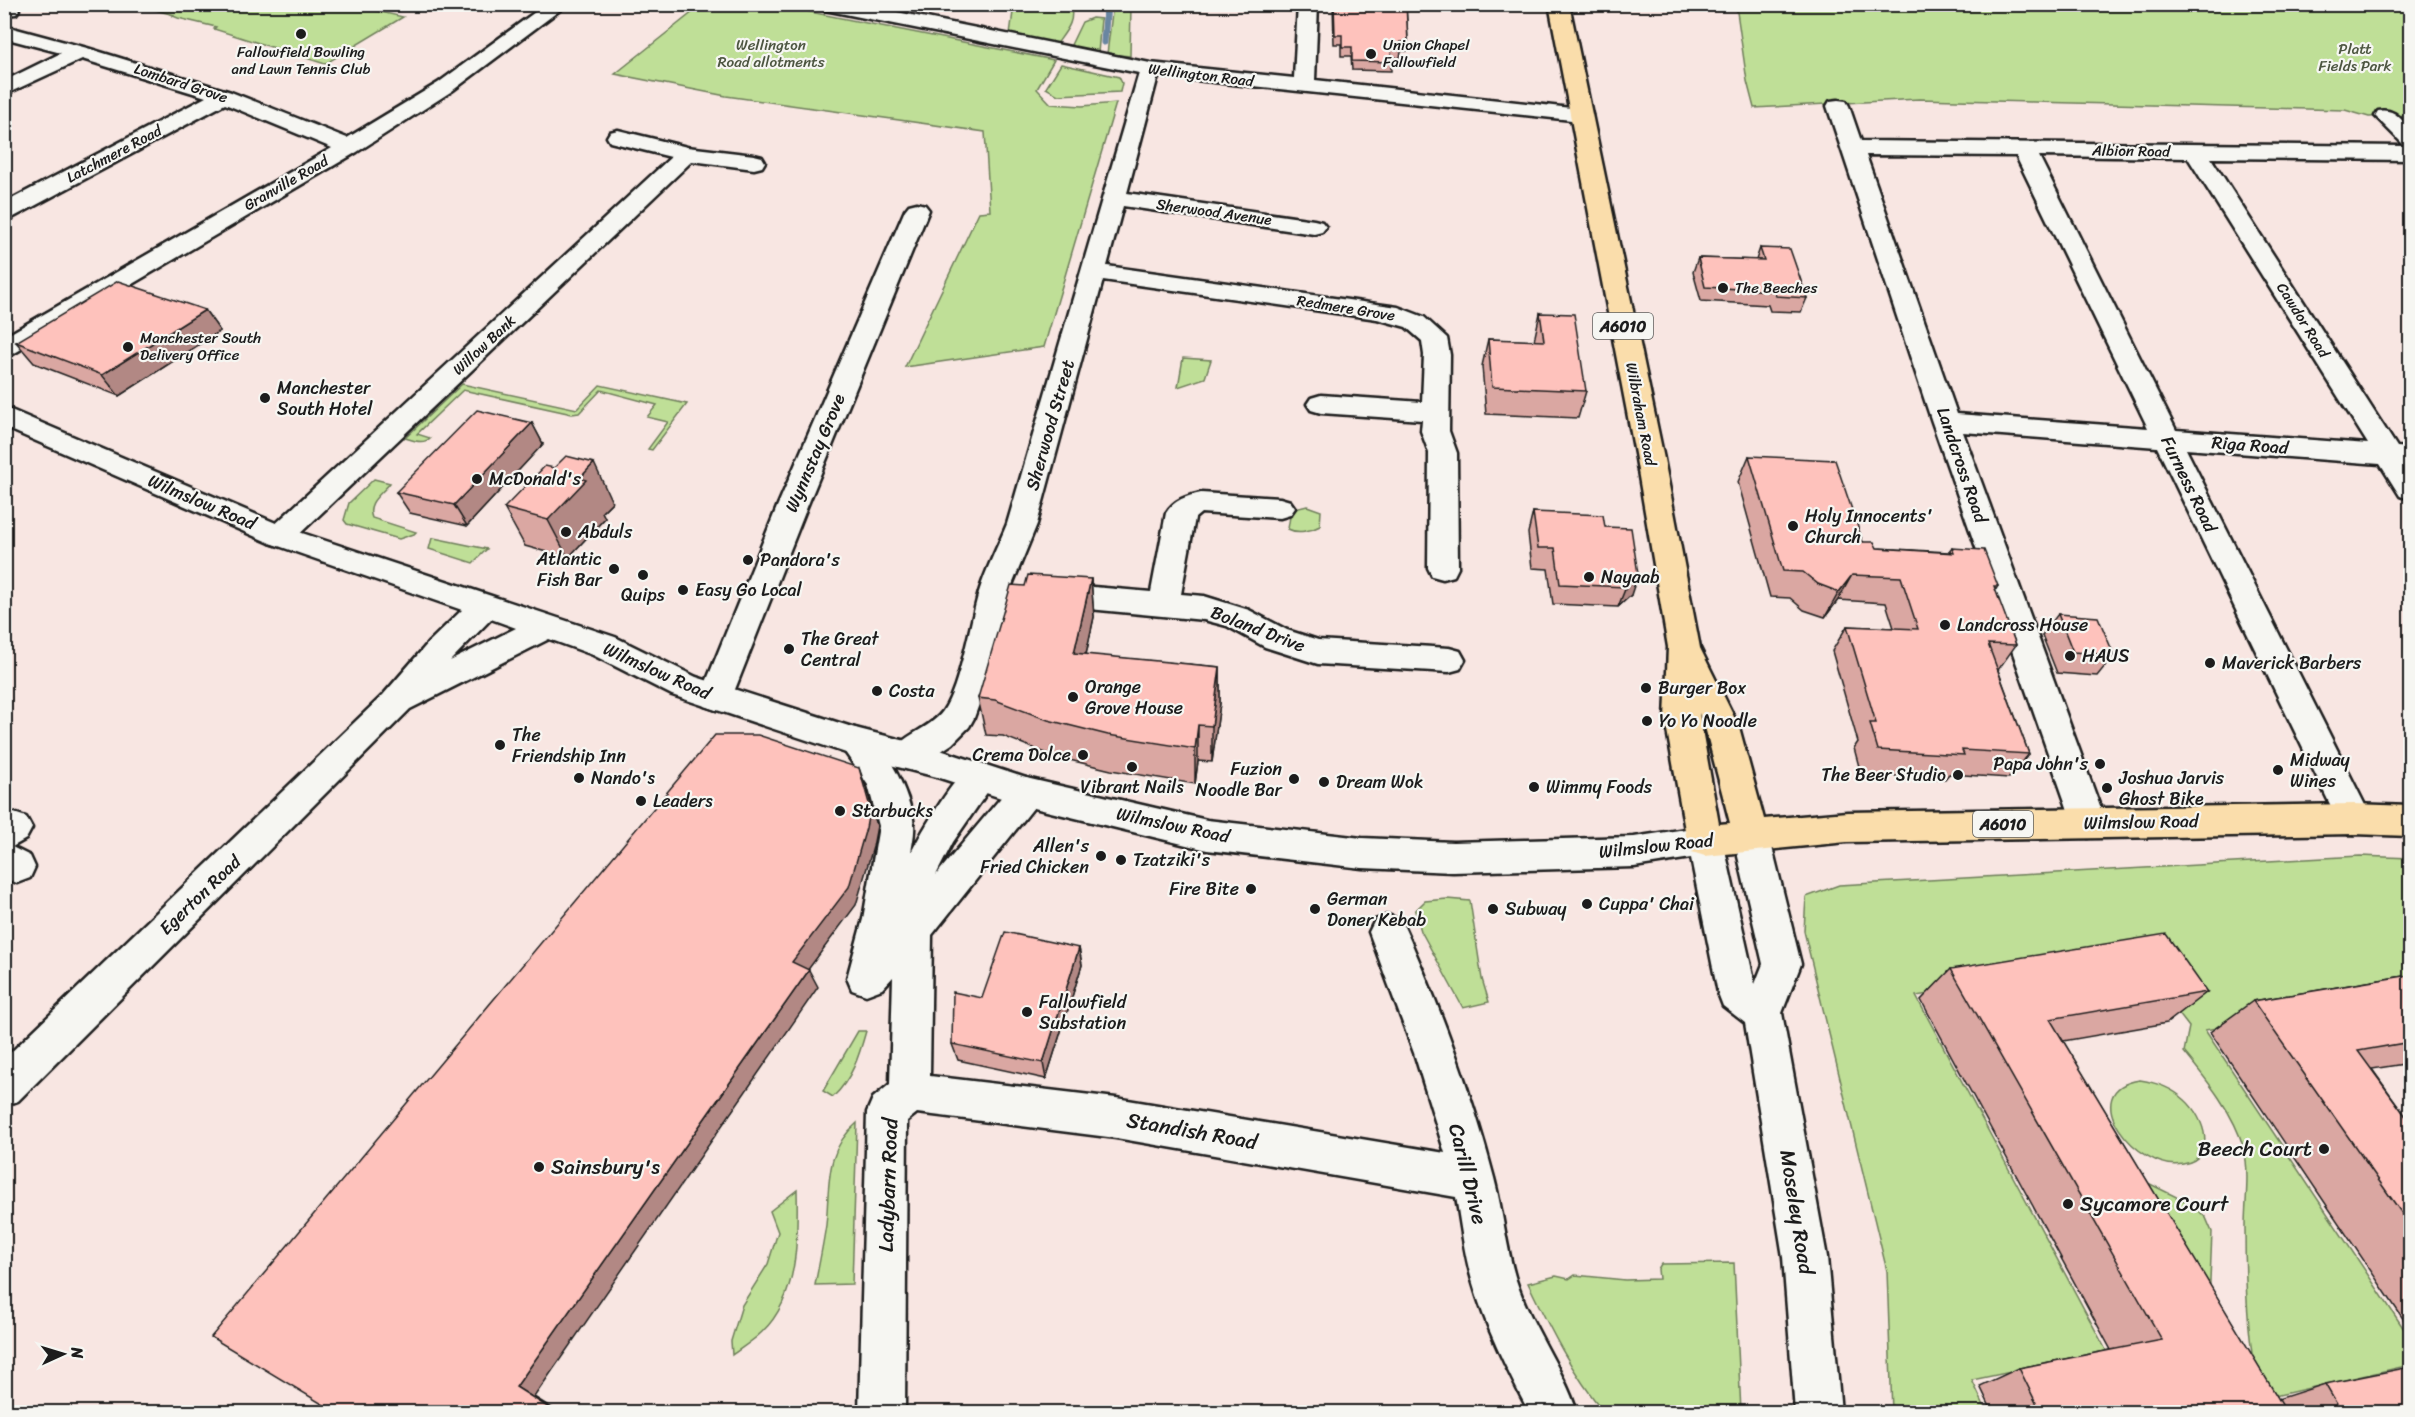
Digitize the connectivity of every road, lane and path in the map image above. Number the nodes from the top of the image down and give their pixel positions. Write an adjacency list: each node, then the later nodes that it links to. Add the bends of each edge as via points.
1 (559, 4): 16 (street, Granville Road, via 445,87)
2 (825, 4): 7 (street, Wellington Road)
3 (1308, 4): 8 (street)
4 (1559, 4): 12 (highway, Wilbraham Road / A6010)
5 (9, 33): 6 (street, Lombard Grove)
6 (80, 52): 9 (street); 10 (street, Lombard Grove)
7 (1150, 69): 8 (street, Wellington Road); 23 (street, Sherwood Street)
8 (1304, 87): 12 (street, Wellington Road)
9 (4, 89)
10 (224, 96): 16 (street, Lombard Grove); 25 (street, Latchmere Road)
11 (1838, 106): 17 (street, Landcross Road)
12 (1581, 115): 43 (highway, Wilbraham Road / A6010)
13 (2386, 116): 15 (street)
14 (618, 137): 21 (street)
15 (2410, 141)
16 (349, 147): 28 (street, Granville Road)
17 (1852, 148): 18 (street, Albion Road); 32 (street, Landcross Road)
18 (2024, 149): 19 (street, Albion Road); 33 (street, Furness Road)
19 (2195, 151): 20 (street, Albion Road); 34 (street, Cawdor Road)
20 (2410, 153)
21 (687, 154): 22 (street); 37 (street, Willow Bank)
22 (754, 162)
23 (1114, 198): 26 (street, Sherwood Avenue); 27 (street, Sherwood Street)
24 (916, 210): 45 (street, Wynnstay Grove)
25 (4, 213)
26 (1314, 226)
27 (1093, 271): 30 (street, Redmere Grove, via 1398,315 1415,322 1434,338); 39 (street, Sherwood Street, via 1022,524)
28 (4, 348)
29 (1321, 404): 30 (street)
30 (1436, 412): 38 (street, Redmere Grove, via 1435,431 1443,453)
31 (4, 416): 37 (street, Wilmslow Road)
32 (1946, 422): 33 (street, Riga Road); 53 (street, Landcross Road)
33 (2166, 439): 34 (street, Riga Road); 51 (street, Furness Road)
34 (2400, 457): 35 (street, Cawdor Road)
35 (2410, 489)
36 (1280, 508): 40 (street, via 1200,503 1181,513)
37 (280, 536): 41 (street, Wilmslow Road)
38 (1443, 568)
39 (995, 590): 40 (street, Boland Drive); 48 (street, Sherwood Street, via 972,679 957,718 940,735)
40 (1164, 603): 44 (street, Boland Drive, via 1204,608 1238,618 1276,639 1318,652)
41 (485, 606): 42 (street, Wilmslow Road); 46 (street, Egerton Road)
42 (546, 627): 45 (street, Wilmslow Road, via 604,646 684,686); 46 (street, Egerton Road)
43 (1684, 647): 54 (highway, Wilbraham Road / A6010, via 1722,727); 55 (highway, Wilbraham Road / A6010, via 1682,719)
44 (1449, 660)
45 (716, 697): 47 (street, Wilmslow Road)
46 (395, 704): 60 (street, Egerton Road)
47 (855, 742): 48 (street, Wilmslow Road); 58 (street, via 884,780 897,826 882,919)
48 (908, 755): 49 (street, Wilmslow Road)
49 (980, 778): 50 (street, Wilmslow Road); 58 (street, via 939,831)
50 (1026, 792): 55 (street, Wilmslow Road, via 1207,835 1362,853 1452,857 1625,852); 56 (street)
51 (2354, 819): 52 (highway, Wilmslow Road / A6010); 53 (highway, Wilmslow Road / A6010)
52 (2410, 821)
53 (2088, 823): 54 (highway, Wilmslow Road / A6010, via 1847,827)
54 (1751, 835): 55 (highway, Wilmslow Road / A6010); 59 (street, via 1782,964)
55 (1705, 841): 59 (street, via 1737,993)
56 (913, 930): 58 (street); 61 (street, Ladybarn Road)
57 (1388, 932): 62 (street, Carill Drive, via 1433,1046)
58 (866, 978)
59 (1763, 1013): 65 (street, Moseley Road, via 1805,1257)
60 (4, 1087)
61 (910, 1093): 62 (street, Standish Road, via 1116,1118); 63 (street, Ladybarn Road, via 887,1112)
62 (1473, 1179): 64 (street, Carill Drive, via 1489,1264 1519,1346)
63 (882, 1413)
64 (1554, 1413)
65 (1818, 1413)

